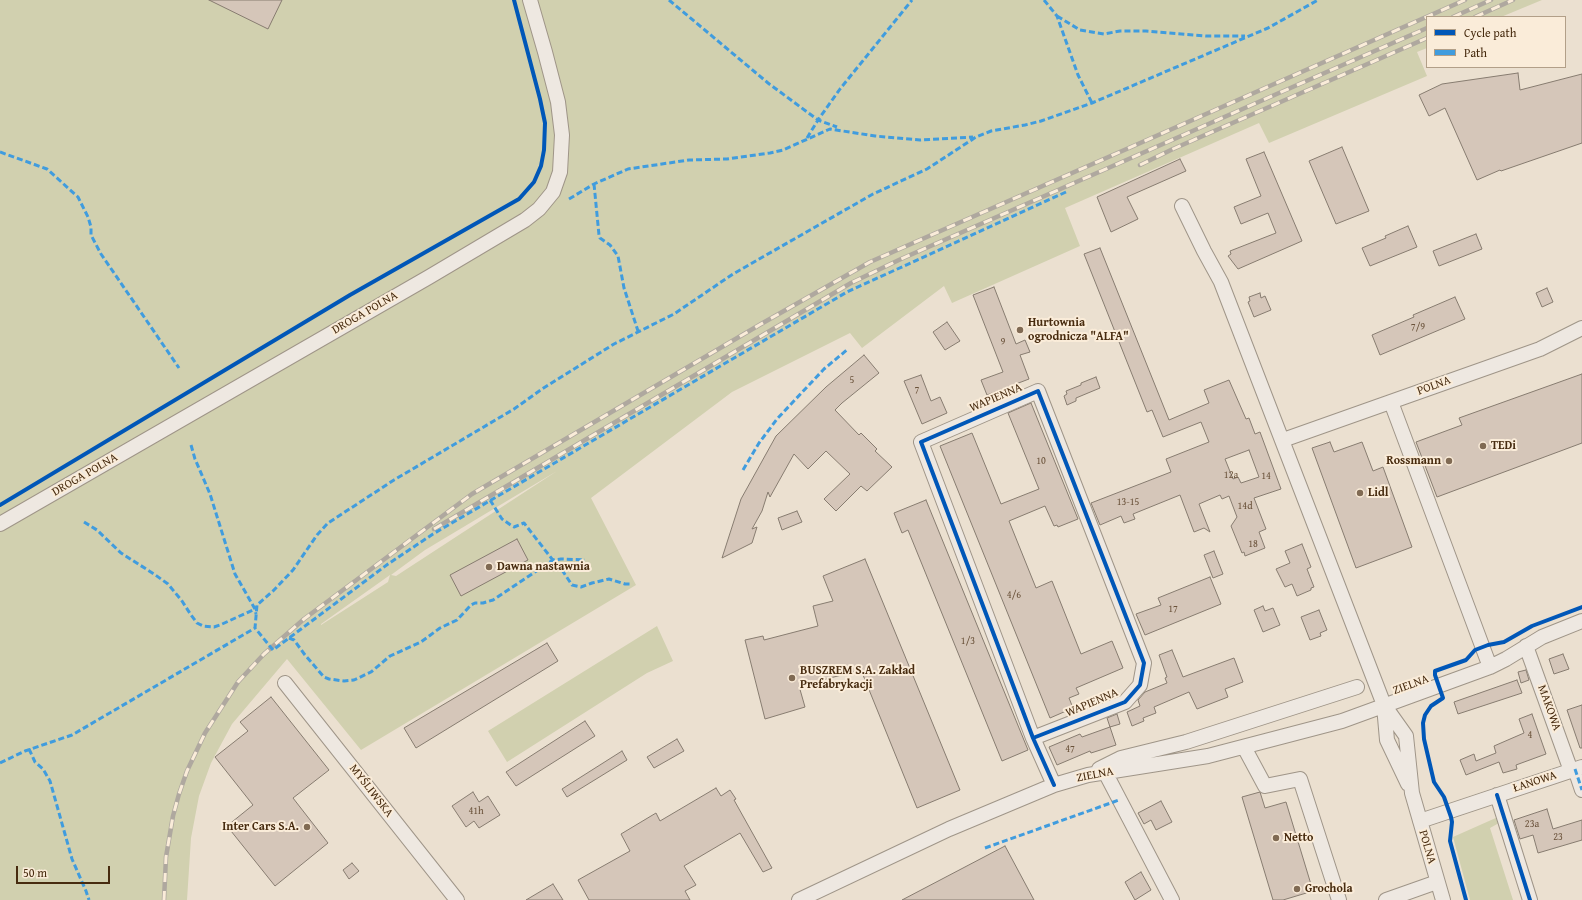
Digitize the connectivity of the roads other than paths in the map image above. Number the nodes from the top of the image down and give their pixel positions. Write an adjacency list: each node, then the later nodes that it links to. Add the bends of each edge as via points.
1 (530, 0): 6 (street, DROGA POLNA, via 558,102 562,135 560,172 552,192 539,209 442,270)
2 (1182, 206): 5 (street, POLNA, via 1221,282)
3 (1582, 328): 4 (street, POLNA, via 1540,348)
4 (1391, 402): 5 (street, POLNA); 9 (street)
5 (1283, 440): 12 (street, POLNA)
6 (0, 524)
7 (1582, 621): 8 (street, ZIELNA)
8 (1526, 646): 9 (street, ZIELNA); 15 (street, MAKOWA)
9 (1490, 667): 12 (street, ZIELNA)
10 (285, 683): 24 (street, MYŚLIWSKA)
11 (1357, 687): 17 (street, via 1186,742 1121,758)
12 (1384, 705): 14 (street, ZIELNA, via 1322,727); 20 (street, POLNA, via 1387,740); 20 (street, POLNA, via 1406,736)
13 (1034, 738): 13 (street, WAPIENNA, via 920,442 1038,391 1144,664 1140,685 1125,702); 18 (street, WAPIENNA)
14 (1244, 747): 16 (street, ZIELNA, via 1184,760); 27 (street, via 1264,786 1300,779)
15 (1576, 769): 19 (street, MAKOWA); 21 (street, ŁANOWA)
16 (1105, 772): 17 (street, ZIELNA); 26 (street)
17 (1088, 774): 18 (street, ZIELNA)
18 (1054, 785): 25 (street, ZIELNA, via 949,829)
19 (1582, 790)
20 (1412, 793): 22 (street, POLNA)
21 (1497, 795): 22 (street, ŁANOWA); 30 (street)
22 (1420, 821): 23 (street, POLNA)
23 (1437, 882): 28 (street); 29 (street, POLNA)
24 (457, 900)
25 (799, 900)
26 (1172, 900)
27 (1338, 900)
28 (1386, 900)
29 (1443, 900)
30 (1530, 900)

